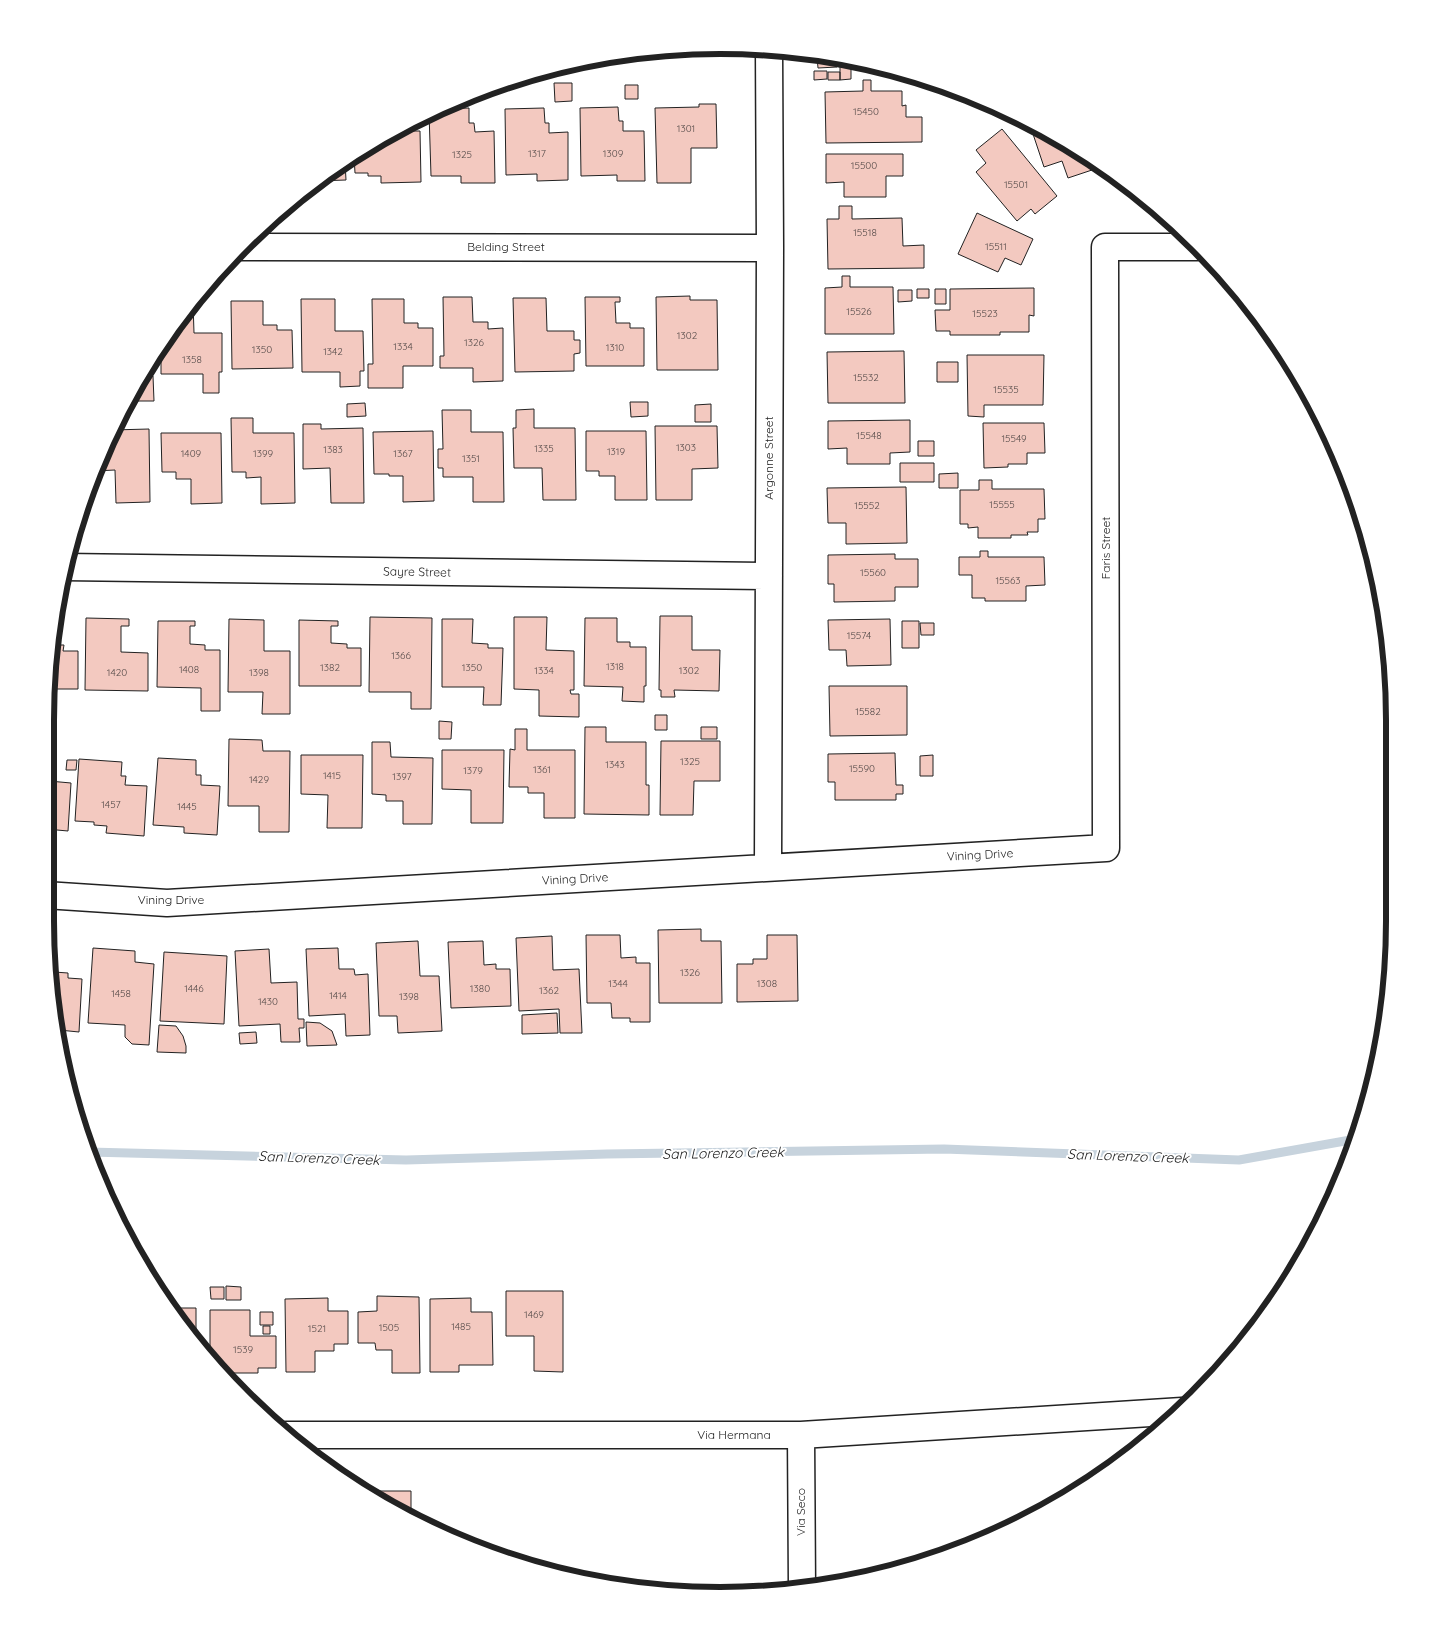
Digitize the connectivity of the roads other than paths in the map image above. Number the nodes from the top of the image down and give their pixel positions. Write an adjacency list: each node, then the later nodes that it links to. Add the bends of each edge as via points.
1 (769, 55): 4 (street, Argonne Street)
2 (251, 247): 4 (street, Belding Street)
3 (1189, 247): 7 (street, Faris Street, via 1105,247)
4 (770, 248): 6 (street, Argonne Street)
5 (72, 567): 6 (street, Sayre Street)
6 (769, 576): 8 (street, Argonne Street)
7 (1106, 848): 8 (street, Vining Drive)
8 (768, 867): 9 (street, Vining Drive, via 167,903)
9 (54, 896)
10 (1170, 1412): 12 (street, Via Hermana)
11 (296, 1435): 12 (street, Via Hermana)
12 (801, 1436): 13 (street, Via Seco)
13 (802, 1582)

